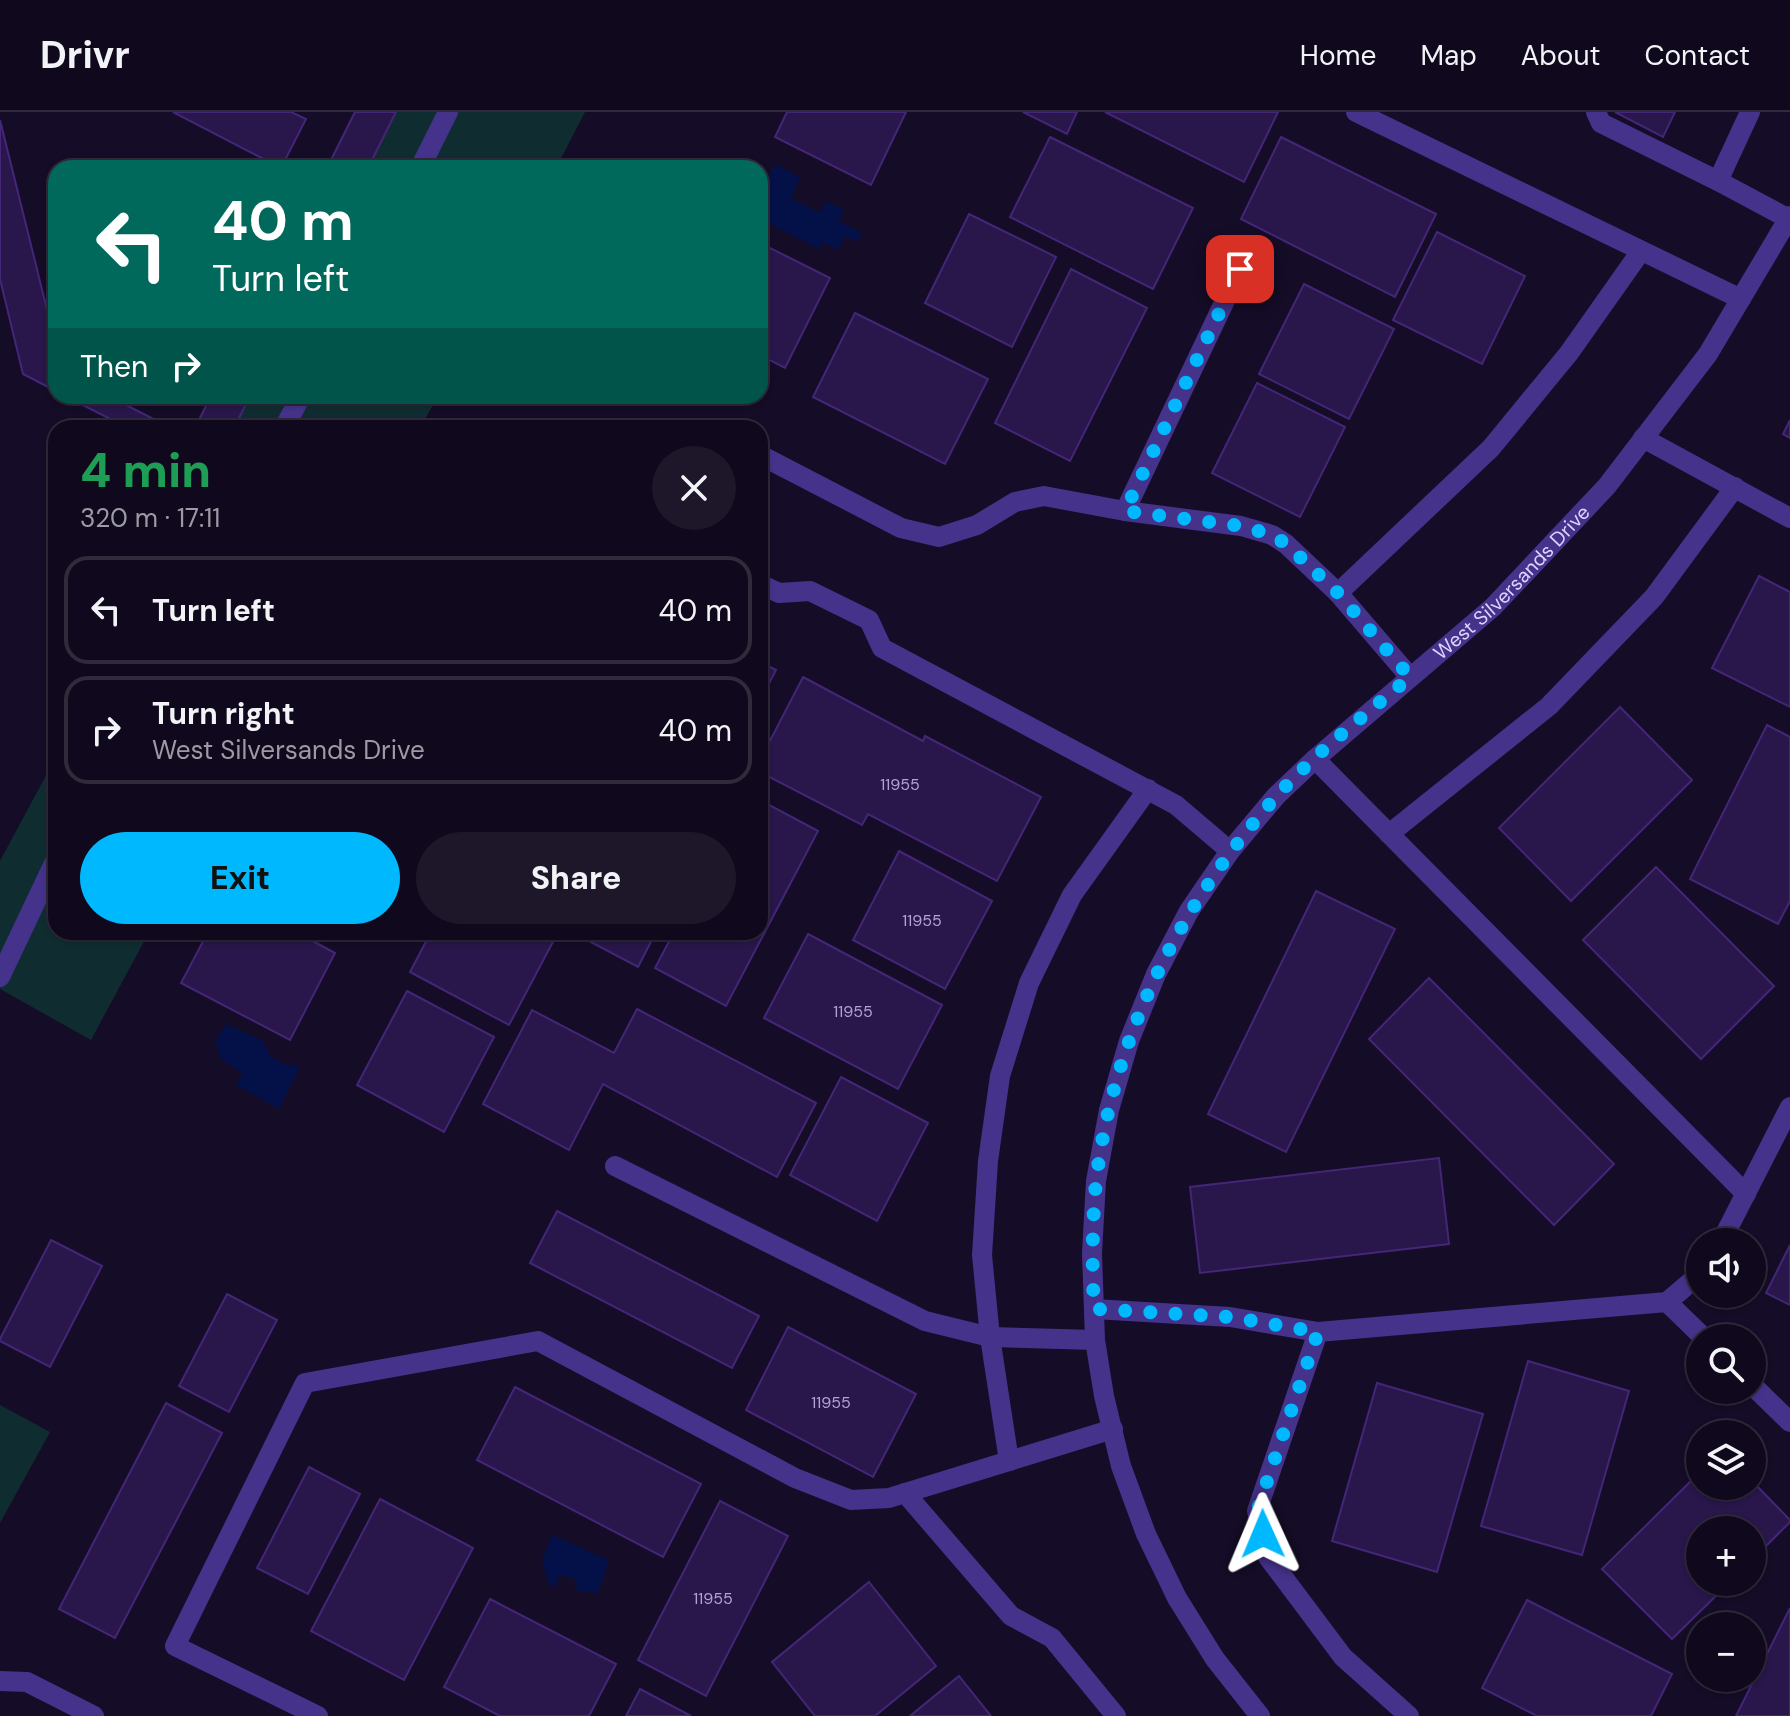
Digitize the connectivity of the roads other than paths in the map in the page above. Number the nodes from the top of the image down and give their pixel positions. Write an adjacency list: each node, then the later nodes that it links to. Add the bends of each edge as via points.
1 (448, 112): 5 (street)
2 (1356, 112): 8 (street)
3 (1596, 112): 6 (street, via 1601,123)
4 (1750, 112): 6 (street)
5 (424, 160)
6 (1718, 181): 7 (street)
7 (1789, 217): 10 (street, West Silversands Drive)
8 (1641, 251): 10 (street); 17 (street, via 1569,353 1491,448)
9 (1240, 269): 14 (street)
10 (1741, 299): 11 (street, West Silversands Drive, via 1708,354)
11 (1643, 438): 13 (street); 18 (street, West Silversands Drive, via 1607,486 1493,607)
12 (768, 459): 14 (street, via 901,528 939,537 977,525 1015,502 1044,496)
13 (1735, 487): 15 (street); 21 (street, via 1654,597 1549,706)
14 (1125, 511): 17 (street, via 1272,535)
15 (1790, 518)
16 (768, 588): 20 (street, via 779,593 810,591 869,620 882,648)
17 (1338, 593): 18 (street)
18 (1410, 677): 19 (street, West Silversands Drive)
19 (1315, 759): 21 (street); 22 (street, West Silversands Drive)
20 (1148, 789): 22 (street, via 1176,805); 34 (street, via 1072,895 1029,983 1000,1076 982,1255)
21 (1389, 834): 27 (street)
22 (1230, 851): 31 (street, West Silversands Drive, via 1189,911 1129,1041 1096,1181)
23 (48, 876): 24 (street)
24 (0, 977)
25 (1790, 1107): 27 (street)
26 (615, 1166): 34 (street, via 925,1321)
27 (1746, 1194): 28 (street)
28 (1728, 1228)
29 (1686, 1286): 30 (street)
30 (1667, 1302): 32 (street); 33 (street)
31 (1094, 1309): 33 (street, via 1230,1317); 35 (street, West Silversands Drive)
32 (1690, 1324)
33 (1318, 1332): 46 (street, via 1257,1511 1268,1557 1343,1657)
34 (990, 1337): 35 (street); 39 (street)
35 (1095, 1340): 38 (street, West Silversands Drive)
36 (1766, 1399): 37 (street)
37 (1790, 1422)
38 (1113, 1429): 39 (street); 45 (street, West Silversands Drive, via 1146,1534 1177,1598 1215,1659)
39 (1009, 1461): 40 (street)
40 (905, 1493): 43 (street, via 851,1500 795,1478 538,1341 305,1383 175,1646); 44 (street, via 1011,1616 1052,1638)
41 (0, 1681): 42 (street, via 27,1682)
42 (94, 1716)
43 (318, 1716)
44 (1116, 1716)
45 (1260, 1716)
46 (1409, 1716)

